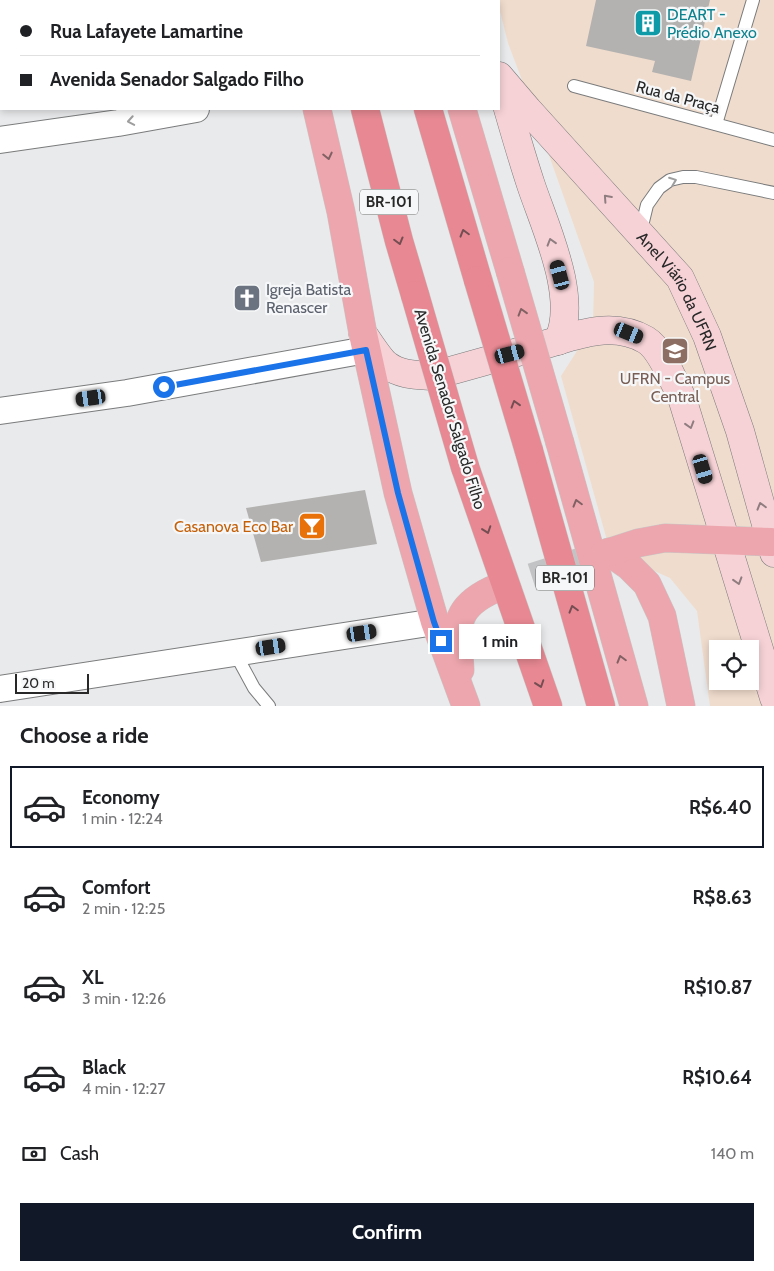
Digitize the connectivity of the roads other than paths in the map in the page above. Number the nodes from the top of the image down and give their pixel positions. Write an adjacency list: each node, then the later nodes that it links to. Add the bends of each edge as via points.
1 (753, 0): 10 (lane)
2 (500, 78): 14 (main road, Anel Viário da UFRN, one-way to 2)
3 (500, 80): 16 (main road, one-way to 3, via 562,332 565,317 560,275)
4 (574, 86): 10 (lane, Rua da Praça)
5 (190, 110): 11 (street, one-way to 11)
6 (317, 110): 15 (main road, one-way to 15, via 341,212)
7 (365, 110): 27 (highway, Avenida Senador Salgado Filho / BR-101, one-way to 27, bridge, via 399,241 465,467)
8 (428, 110): 28 (highway, BR-101, one-way to 8, bridge)
9 (462, 110): 29 (main road, one-way to 9, bridge)
10 (716, 124): 12 (lane, Rua da Praça)
11 (0, 140)
12 (774, 140)
13 (774, 193): 14 (lane, one-way to 13, via 648,205 659,188 670,180 696,176)
14 (640, 234): 19 (main road, Anel Viário da UFRN, one-way to 14, via 740,431 707,336 680,278)
15 (365, 342): 16 (main road, via 386,365 400,372 432,376); 17 (street, via 127,393); 21 (main road, via 398,493)
16 (553, 342): 18 (main road, one-way to 18, via 591,332 616,330 648,341 660,354 682,398)
17 (0, 411)
18 (725, 540): 19 (main road); 24 (main road, one-way to 24); 30 (main road, via 665,538 606,553 629,566 647,584 662,616)
19 (772, 548)
20 (492, 590): 25 (main road, via 469,604 459,622)
21 (434, 622): 22 (street); 25 (main road)
22 (235, 653): 23 (street); 26 (lane, via 254,688)
23 (0, 689)
24 (774, 698)
25 (464, 701)
26 (269, 706)
27 (548, 706)
28 (600, 706)
29 (634, 706)
30 (681, 706)

